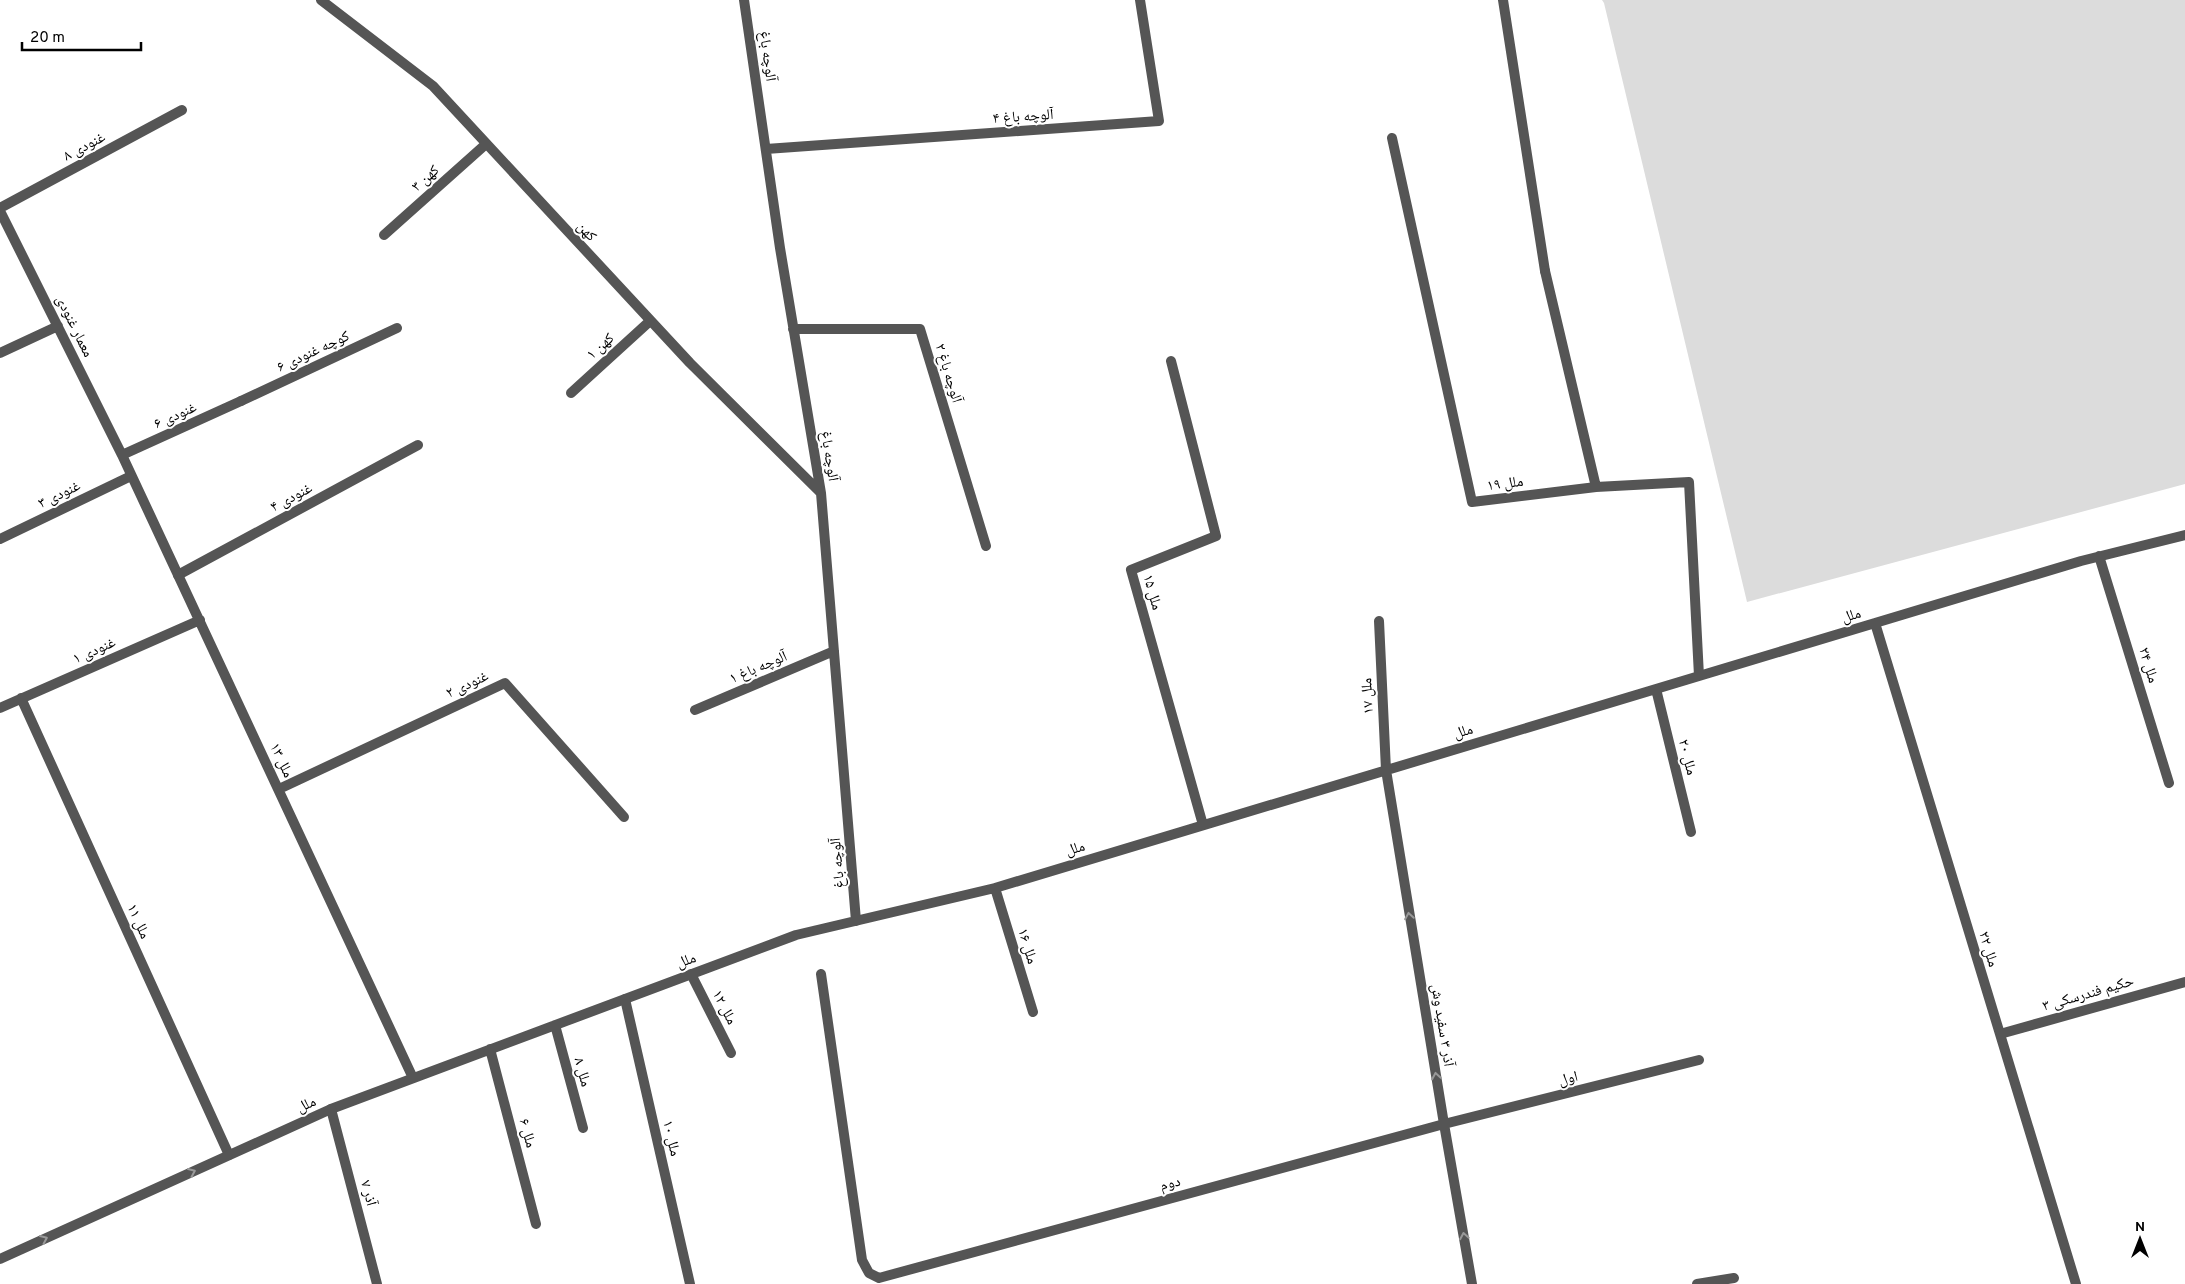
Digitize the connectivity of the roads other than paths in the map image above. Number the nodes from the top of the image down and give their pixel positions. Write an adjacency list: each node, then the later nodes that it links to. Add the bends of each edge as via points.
1 (321, 0): 7 (street, کهن, via 433,86)
2 (744, 0): 8 (street, آلوچه باغ)
3 (1140, 0): 8 (street, ۴ آلوچه باغ, via 1159,121)
4 (1504, 0): 22 (street, via 1545,271)
5 (182, 110): 9 (street, ۸ غنودی)
6 (1392, 138): 22 (street, ملل ۱۹, via 1472,502)
7 (486, 144): 10 (street, ۳ کهن); 11 (street, کهن)
8 (766, 150): 14 (street, آلوچه باغ)
9 (0, 209): 12 (street, معمار غنودی)
10 (384, 235)
11 (650, 321): 17 (street, ۱ کهن); 23 (street, کهن)
12 (58, 326): 15 (street); 20 (street, معمار غنودی)
13 (397, 328): 18 (street, کوچه غنودی ۶)
14 (793, 329): 23 (street, آلوچه باغ); 26 (street, ۲ آلوچه باغ, via 920,329)
15 (0, 353)
16 (1171, 361): 42 (street, ملل ۱۵, via 1216,536 1131,570)
17 (571, 393)
18 (241, 401): 20 (street, ۶ غنودی)
19 (418, 445): 28 (street, ۴ غنودی)
20 (122, 455): 21 (street, ملل ۱۳)
21 (131, 476): 25 (street, ۳ غنودی); 28 (street, ملل ۱۳)
22 (1596, 487): 33 (street, ملل ۱۹, via 1689,482)
23 (821, 493): 32 (street, آلوچه باغ)
24 (2185, 535): 27 (street, ملل)
25 (0, 539)
26 (986, 546)
27 (2099, 556): 31 (street, ملل); 39 (street, ۲۴ ملل)
28 (178, 575): 29 (street, ملل ۱۳)
29 (200, 620): 35 (street, ۱ غنودی); 40 (street, ملل ۱۳)
30 (1379, 621): 38 (street, ملل ۱۷)
31 (1874, 623): 33 (street, ملل); 52 (street, ۲۲ ملل)
32 (834, 652): 37 (street, ۱ آلوچه باغ); 45 (street, آلوچه باغ)
33 (1699, 676): 34 (street, ملل)
34 (1656, 689): 38 (street, ملل); 43 (street, ۲۰ ملل)
35 (22, 698): 36 (street, ۱ غنودی); 60 (street, ۱۱ ملل)
36 (0, 708)
37 (694, 710)
38 (1386, 770): 42 (street, ملل); 58 (street, آذر ۳ سفید وش, one-way to 38)
39 (2169, 783)
40 (279, 789): 41 (street, ۲ غنودی, via 505,683); 56 (street, ملل ۱۳)
41 (624, 817)
42 (1202, 825): 44 (street, ملل)
43 (1692, 832)
44 (995, 888): 45 (street, ملل); 50 (street, ۱۶ ملل)
45 (856, 921): 46 (street, ملل, via 796,935)
46 (691, 974): 49 (street, ملل); 54 (street, ۱۲ ملل)
47 (821, 974): 58 (street, دوم, via 862,1260 869,1273 879,1278)
48 (2185, 982): 52 (street, حکیم فندرسکی ۳)
49 (625, 999): 51 (street, ملل); 65 (street, ۱۰ ملل)
50 (1033, 1012)
51 (555, 1025): 53 (street, ملل); 59 (street, ۸ ملل)
52 (2000, 1034): 68 (street, ۲۲ ملل)
53 (490, 1049): 56 (street, ملل); 61 (street, ۶ ملل)
54 (732, 1053)
55 (1699, 1060): 58 (street, اول)
56 (413, 1078): 57 (street, ملل)
57 (331, 1109): 60 (street, ملل); 64 (street, آذر ۷)
58 (1444, 1124): 66 (street, آذر ۳ سفید وش, one-way to 58)
59 (583, 1128)
60 (229, 1156): 62 (street, ملل, one-way to 60)
61 (536, 1224)
62 (0, 1259)
63 (1734, 1278): 67 (street)
64 (377, 1284)
65 (690, 1284)
66 (1472, 1284)
67 (1697, 1284)
68 (2076, 1284)

